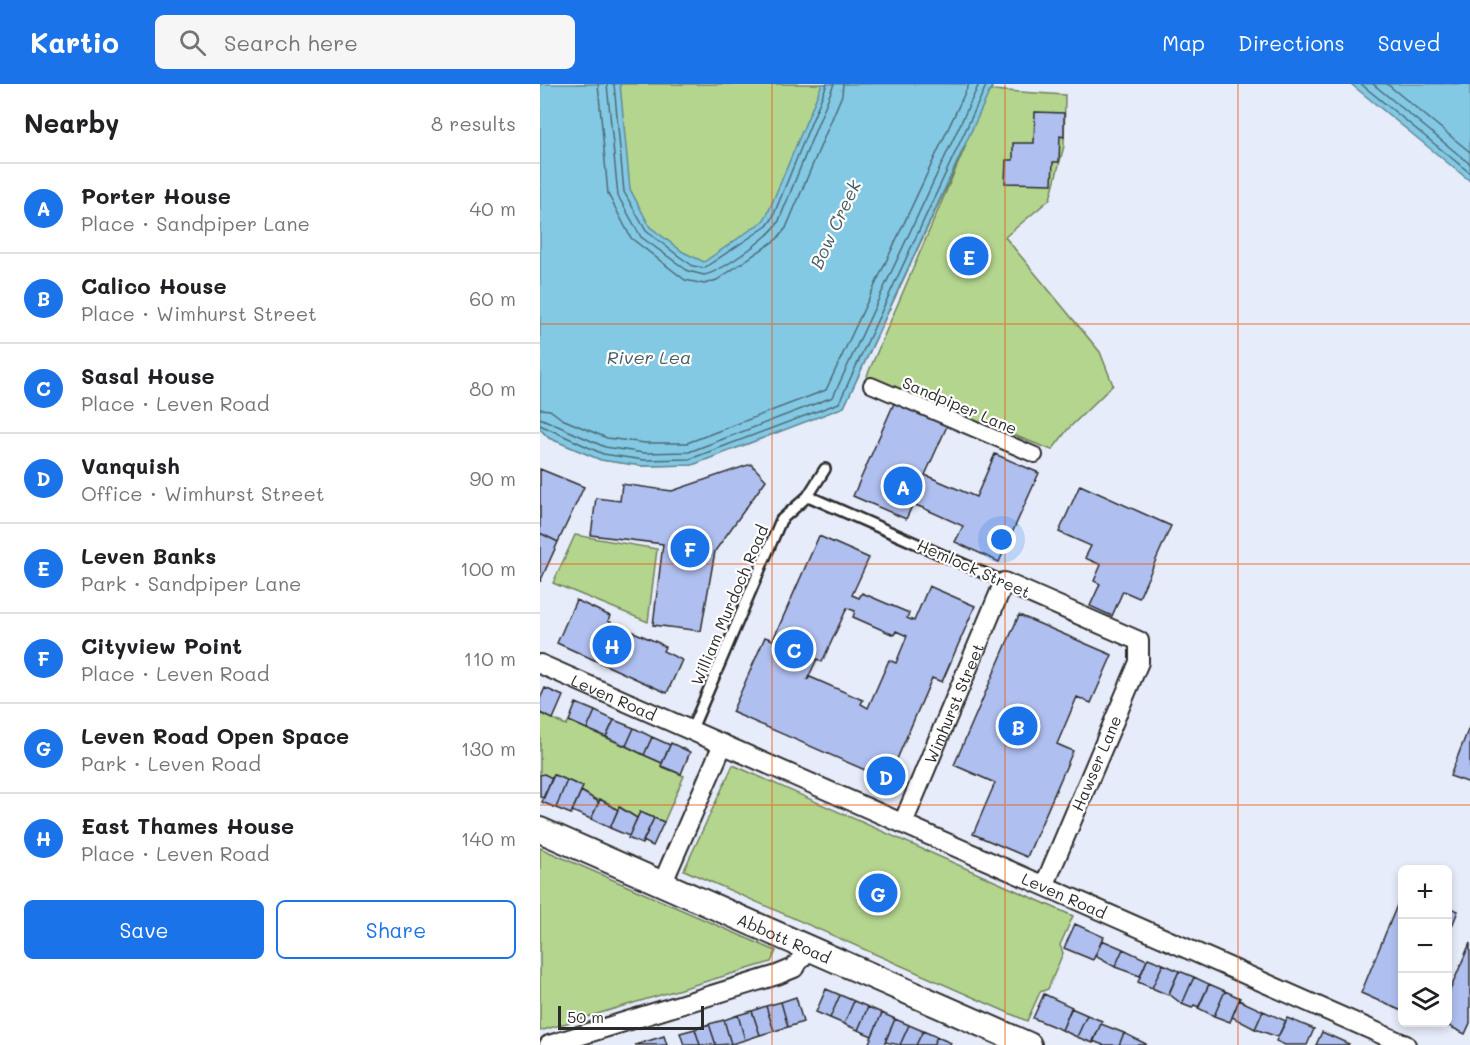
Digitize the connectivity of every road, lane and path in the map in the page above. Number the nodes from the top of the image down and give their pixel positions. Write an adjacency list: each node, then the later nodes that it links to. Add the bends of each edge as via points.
1 (871, 385): 2 (street, Sandpiper Lane)
2 (1035, 455)
3 (825, 469): 4 (lane, William Murdoch Road)
4 (808, 496): 5 (lane, Hemlock Street); 8 (lane, William Murdoch Road, via 781,520)
5 (1004, 582): 6 (street, Hemlock Street); 10 (street, Wimhurst Street)
6 (1139, 641): 13 (street, Hawser Lane, via 1139,662)
7 (540, 664): 8 (street, Leven Road)
8 (692, 731): 9 (street, Leven Road)
9 (723, 744): 10 (street, Leven Road); 12 (street)
10 (903, 823): 13 (street, Leven Road)
11 (540, 830): 12 (main road, Abbott Road)
12 (663, 882): 14 (main road, Abbott Road)
13 (1045, 884): 18 (street, Leven Road)
14 (809, 948): 15 (main road, Abbott Road); 16 (street, via 794,968 777,975)
15 (1000, 1038): 17 (main road, Abbott Road)
16 (549, 1045)
17 (1029, 1045)
18 (1406, 1045)

